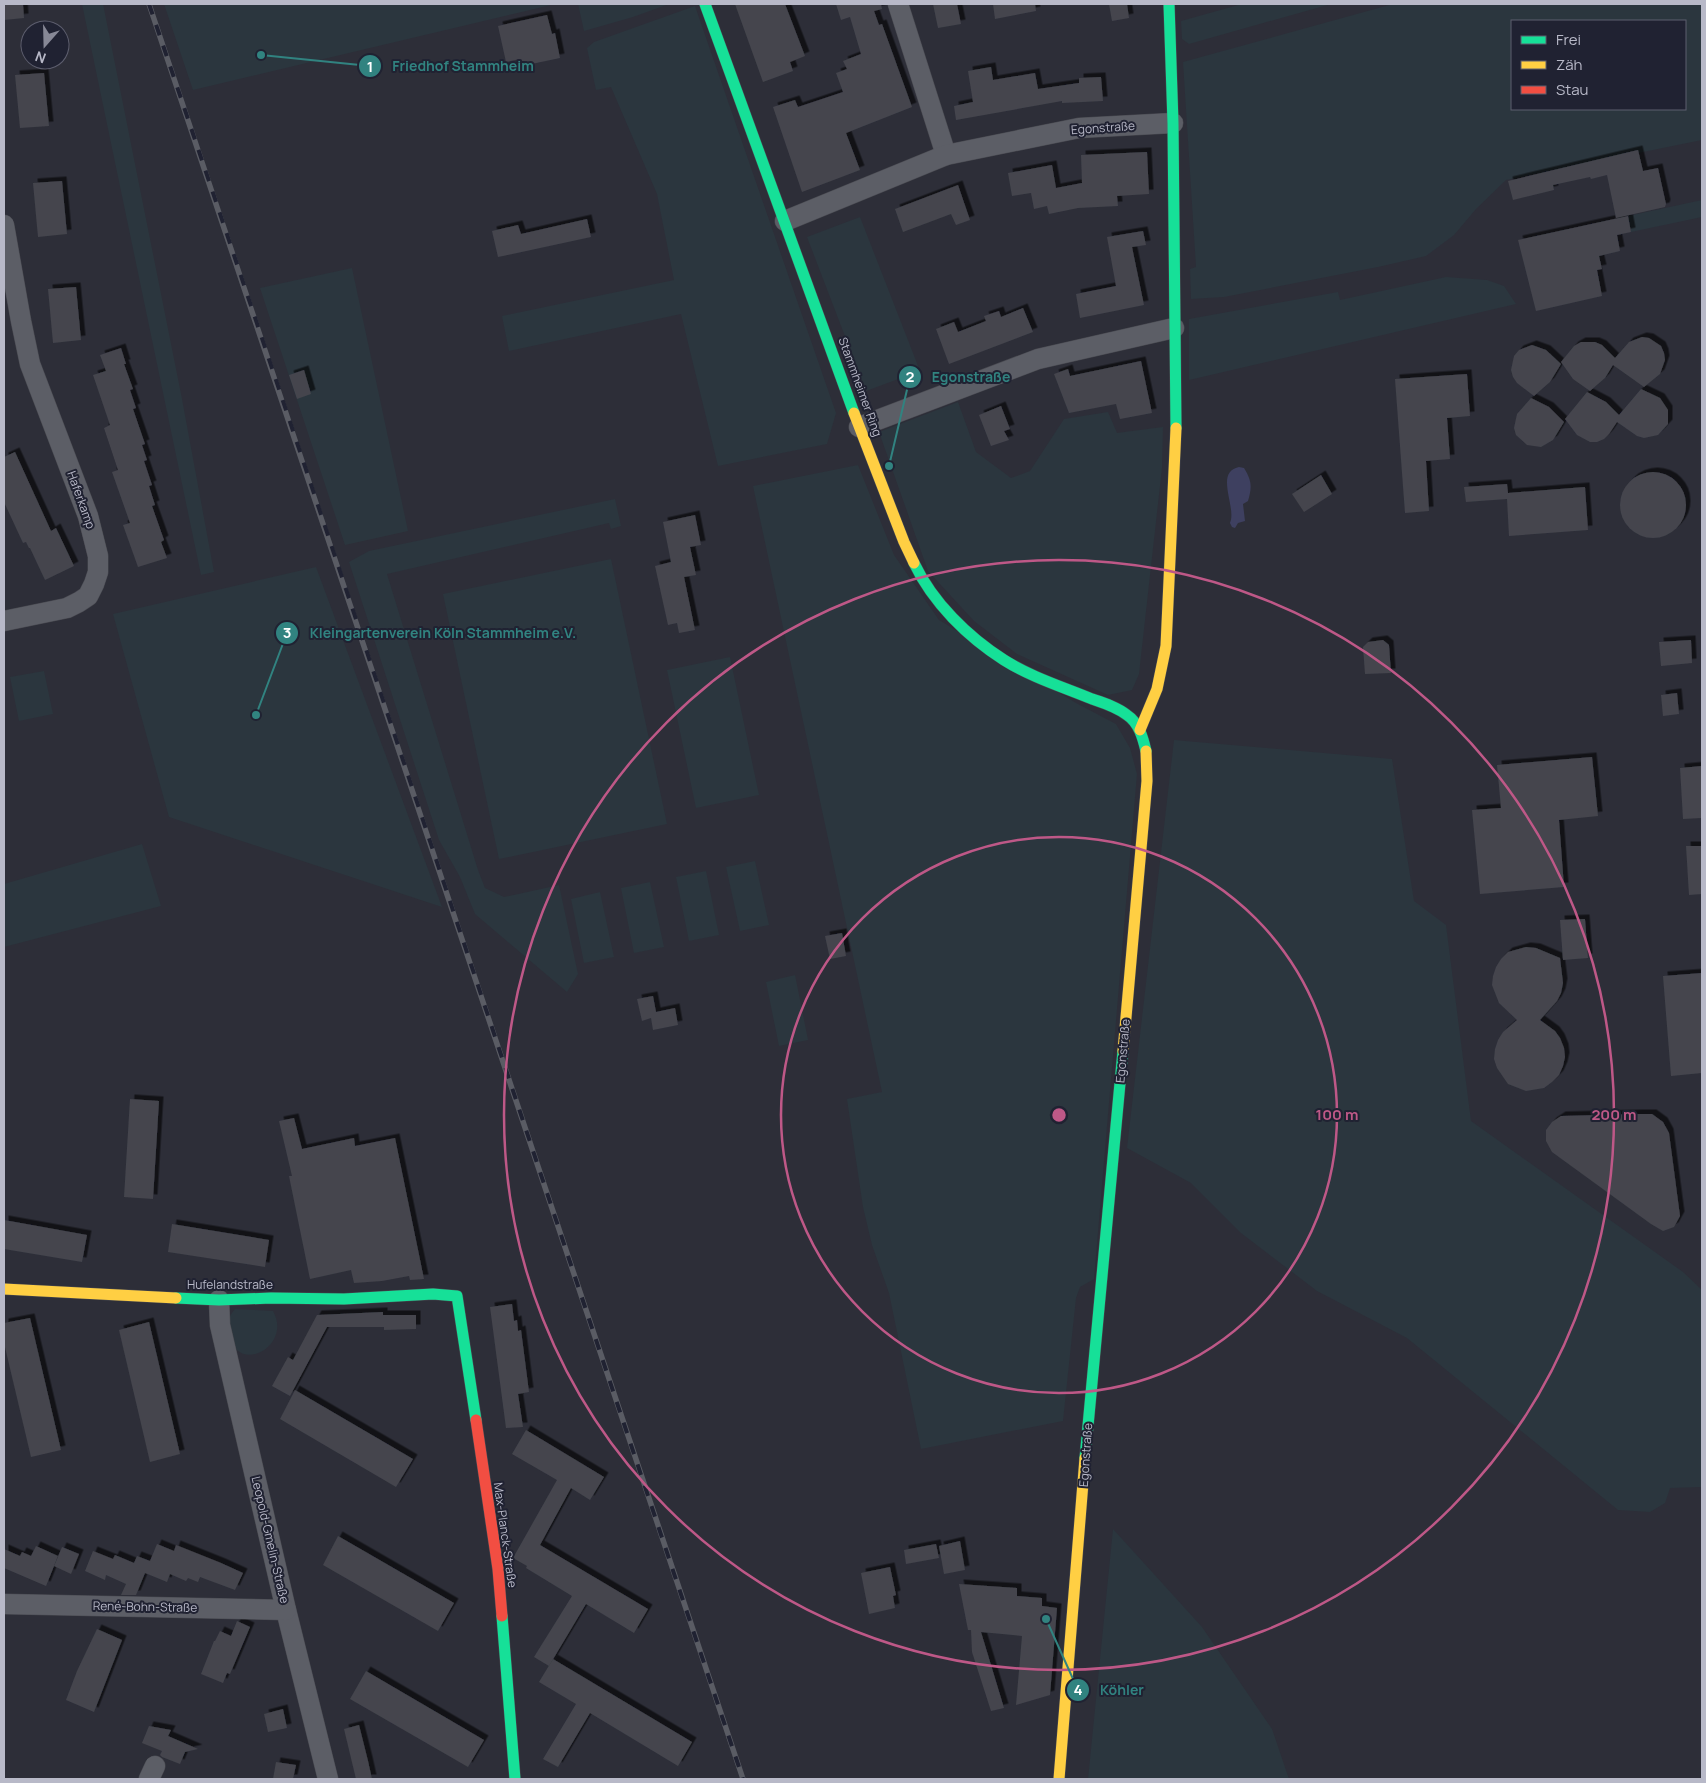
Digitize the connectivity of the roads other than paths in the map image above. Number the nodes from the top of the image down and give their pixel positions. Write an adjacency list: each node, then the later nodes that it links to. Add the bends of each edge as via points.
1 (705, 4): 6 (street, Stammheimer Ring)
2 (898, 4): 5 (street)
3 (1169, 4): 4 (street)
4 (1173, 123): 5 (street, Egonstraße, via 1079,128); 9 (street)
5 (946, 155): 6 (street, Egonstraße)
6 (785, 220): 10 (street, Stammheimer Ring)
7 (4, 225): 8 (street, Haferkamp)
8 (12, 323): 11 (street, Haferkamp, via 94,535 98,572 88,596 79,602 67,608)
9 (1174, 328): 10 (street, via 1038,359); 12 (street, via 1177,406 1166,646 1152,708)
10 (859, 427): 12 (street, Stammheimer Ring, via 923,582 958,624 1004,660 1113,707 1128,715)
11 (4, 621)
12 (1140, 730): 20 (street, Egonstraße, via 1146,750 1147,782)
13 (4, 1289): 15 (street, Hufelandstraße)
14 (457, 1296): 15 (street, Hufelandstraße); 19 (street, Max-Planck-Straße, via 498,1569)
15 (219, 1300): 17 (street, Leopold-Gmelin-Straße, via 220,1325)
16 (4, 1604): 17 (street, René-Bohn-Straße)
17 (286, 1610): 18 (street, Leopold-Gmelin-Straße)
18 (328, 1779)
19 (515, 1779)
20 (1058, 1779)

